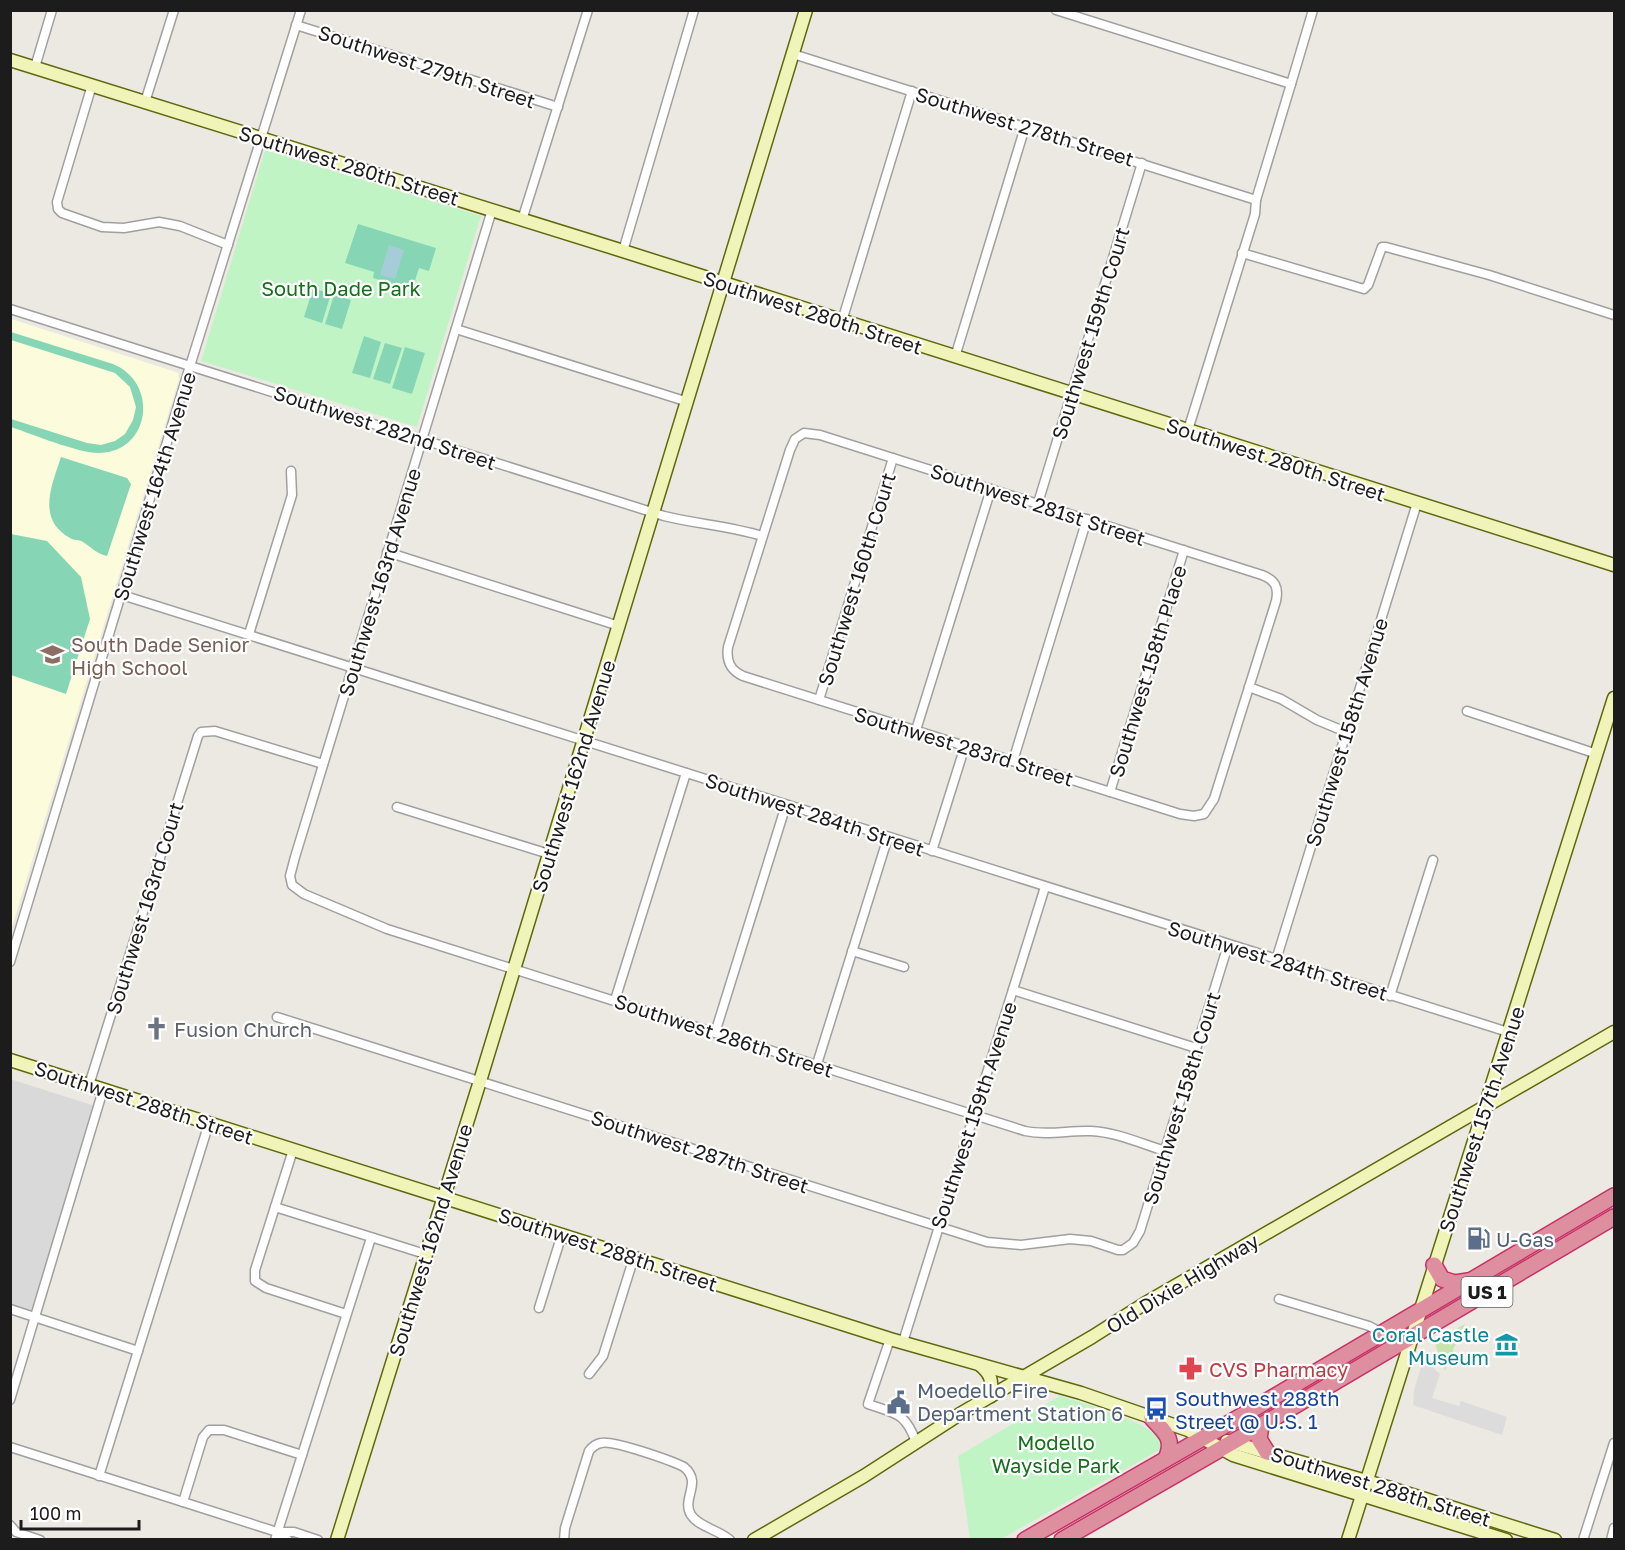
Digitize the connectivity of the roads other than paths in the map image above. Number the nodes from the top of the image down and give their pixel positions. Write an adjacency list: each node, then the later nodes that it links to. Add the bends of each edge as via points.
1 (52, 10): 12 (street)
2 (174, 10): 16 (street)
3 (301, 10): 9 (street, Southwest 164th Avenue)
4 (588, 10): 17 (street)
5 (694, 10): 25 (street)
6 (806, 10): 10 (street, Southwest 162nd Avenue)
7 (1056, 10): 13 (street)
8 (1313, 10): 13 (street)
9 (296, 25): 17 (street, Southwest 279th Street); 19 (street, Southwest 164th Avenue)
10 (793, 54): 15 (street, Southwest 278th Street); 27 (street, Southwest 162nd Avenue)
11 (10, 60): 12 (street, Southwest 280th Street)
12 (35, 67): 14 (street, Southwest 280th Street)
13 (1291, 84): 21 (street)
14 (92, 86): 16 (street, Southwest 280th Street); 24 (street, via 58,209 102,227 159,222 180,226)
15 (912, 91): 18 (street, Southwest 278th Street); 30 (street)
16 (145, 102): 19 (street, Southwest 280th Street)
17 (558, 107): 23 (street)
18 (1025, 127): 20 (street, Southwest 278th Street); 32 (street)
19 (262, 138): 22 (street, Southwest 280th Street); 24 (street, Southwest 164th Avenue)
20 (1142, 163): 21 (street, Southwest 278th Street); 34 (street, Southwest 159th Court)
21 (1256, 200): 26 (street)
22 (492, 210): 23 (street, Southwest 280th Street); 31 (street, Southwest 163rd Avenue)
23 (522, 220): 25 (street, Southwest 280th Street)
24 (228, 245): 33 (street, Southwest 164th Avenue)
25 (623, 251): 27 (street, Southwest 280th Street)
26 (1242, 253): 29 (street, via 1364,289 1382,247 1386,247); 36 (street)
27 (723, 283): 30 (street, Southwest 280th Street); 35 (street, Southwest 162nd Avenue)
28 (10, 309): 33 (street, Southwest 282nd Street)
29 (1614, 315)
30 (842, 321): 32 (street, Southwest 280th Street)
31 (456, 329): 35 (street); 37 (street, Southwest 163rd Avenue)
32 (955, 357): 34 (street, Southwest 280th Street)
33 (190, 366): 37 (street, Southwest 282nd Street); 49 (street, Southwest 164th Avenue)
34 (1072, 394): 36 (street, Southwest 280th Street); 41 (street, Southwest 159th Court)
35 (688, 402): 43 (street, Southwest 162nd Avenue)
36 (1188, 430): 42 (street, Southwest 280th Street)
37 (422, 440): 43 (street, Southwest 282nd Street); 47 (street, Southwest 163rd Avenue)
38 (893, 458): 40 (street, Southwest 281st Street); 45 (street, Southwest 281st Street, via 820,435 799,435 790,450); 55 (street, Southwest 160th Court)
39 (291, 471): 51 (street, via 292,495)
40 (991, 489): 41 (street, Southwest 281st Street); 57 (street)
41 (1038, 503): 44 (street, Southwest 281st Street)
42 (1417, 503): 48 (street, Southwest 280th Street); 58 (street, Southwest 158th Avenue)
43 (654, 513): 45 (street, Southwest 282nd Street); 50 (street, Southwest 162nd Avenue)
44 (1087, 519): 46 (street, Southwest 281st Street); 62 (street)
45 (762, 536): 55 (street, Southwest 283rd Street, via 728,647 728,663 743,675)
46 (1184, 550): 53 (street, Southwest 281st Street, via 1265,576 1275,583 1276,601); 65 (street, Southwest 158th Place)
47 (387, 552): 50 (street); 52 (street, Southwest 163rd Avenue)
48 (1614, 565)
49 (122, 595): 51 (street, Southwest 284th Street); 77 (street, Southwest 164th Avenue)
50 (619, 626): 59 (street, Southwest 162nd Avenue)
51 (249, 634): 52 (street, Southwest 284th Street)
52 (353, 668): 59 (street, Southwest 284th Street); 63 (street, Southwest 163rd Avenue)
53 (1249, 687): 58 (street); 65 (street, Southwest 283rd Street, via 1214,799 1204,814 1180,814)
54 (1614, 698): 61 (street, Southwest 157th Avenue)
55 (819, 700): 57 (street, Southwest 283rd Street)
56 (1467, 711): 61 (street)
57 (916, 730): 60 (street, Southwest 283rd Street)
58 (1346, 732): 76 (street, Southwest 158th Avenue)
59 (584, 741): 64 (street, Southwest 284th Street); 70 (street, Southwest 162nd Avenue)
60 (965, 746): 62 (street, Southwest 283rd Street); 69 (street)
61 (1597, 754): 84 (street, Southwest 157th Avenue)
62 (1013, 761): 65 (street, Southwest 283rd Street)
63 (323, 764): 72 (street, Southwest 163rd Avenue, via 292,868); 91 (street, Southwest 163rd Court, via 215,730 201,732 193,746)
64 (686, 773): 66 (street, Southwest 284th Street); 82 (street)
65 (1110, 792)
66 (786, 805): 68 (street, Southwest 284th Street); 86 (street)
67 (397, 807): 70 (street)
68 (888, 837): 69 (street, Southwest 284th Street); 75 (street)
69 (932, 851): 73 (street, Southwest 284th Street)
70 (549, 854): 79 (street, Southwest 162nd Avenue)
71 (1433, 860): 81 (street)
72 (292, 885): 79 (street, Southwest 286th Street, via 375,925)
73 (1045, 887): 74 (street, Southwest 284th Street); 80 (street, Southwest 159th Avenue)
74 (1228, 945): 76 (street, Southwest 284th Street); 87 (street, Southwest 158th Court)
75 (852, 951): 78 (street); 89 (street)
76 (1276, 960): 81 (street, Southwest 284th Street)
77 (10, 962)
78 (904, 967)
79 (514, 969): 82 (street, Southwest 286th Street); 90 (street, Southwest 162nd Avenue)
80 (1013, 990): 87 (street); 94 (street, Southwest 159th Avenue)
81 (1390, 996): 84 (street, Southwest 284th Street)
82 (615, 1000): 86 (street, Southwest 286th Street)
83 (277, 1017): 90 (street, Southwest 287th Street)
84 (1508, 1032): 93 (street, Southwest 157th Avenue)
85 (1614, 1032): 93 (street, Old Dixie Highway)
86 (715, 1033): 89 (street, Southwest 286th Street)
87 (1196, 1048): 97 (street, Southwest 158th Court)
88 (10, 1060): 91 (street, Southwest 288th Street)
89 (817, 1064): 94 (street, Southwest 286th Street)
90 (480, 1081): 99 (street, Southwest 162nd Avenue); 102 (street, Southwest 287th Street)
91 (89, 1085): 92 (street, Southwest 288th Street)
92 (103, 1090): 95 (street, Southwest 288th Street); 115 (street)
93 (1485, 1105): 108 (street, Southwest 157th Avenue); 123 (street, Old Dixie Highway)
94 (974, 1114): 97 (street, Southwest 286th Street, via 1037,1133 1104,1132); 102 (street, Southwest 159th Avenue)
95 (209, 1123): 96 (street, Southwest 288th Street); 120 (street)
96 (293, 1150): 99 (street, Southwest 288th Street); 100 (street)
97 (1165, 1151): 105 (street, Southwest 158th Court, via 1140,1231)
98 (1614, 1196): 109 (highway, US 1)
99 (444, 1197): 103 (street, Southwest 288th Street); 106 (street, Southwest 162nd Avenue)
100 (275, 1207): 104 (street); 114 (street, via 255,1281)
101 (1614, 1217): 117 (highway, US 1)
102 (938, 1226): 105 (street, Southwest 287th Street, via 998,1244 1070,1239 1118,1250); 119 (street, Southwest 159th Avenue)
103 (562, 1234): 107 (street, Southwest 288th Street); 111 (street)
104 (371, 1238): 106 (street); 114 (street)
105 (1127, 1248)
106 (425, 1254): 147 (street, Southwest 162nd Avenue)
107 (634, 1257): 118 (street, Southwest 288th Street); 122 (street, via 603,1356)
108 (1434, 1265): 109 (highway, via 1438,1275 1448,1282); 113 (street, Southwest 157th Avenue)
109 (1471, 1281): 113 (highway, US 1)
110 (1279, 1299): 116 (street)
111 (539, 1308)
112 (10, 1309): 115 (street)
113 (1419, 1312): 116 (highway, US 1); 117 (street, Southwest 157th Avenue)
114 (346, 1314): 134 (street)
115 (35, 1318): 120 (street); 125 (street)
116 (1382, 1333): 128 (highway, US 1)
117 (1412, 1336): 127 (highway, US 1); 137 (street, Southwest 157th Avenue)
118 (890, 1339): 119 (street, Southwest 288th Street); 129 (street, via 868,1404 904,1417)
119 (903, 1342): 121 (street, Southwest 288th Street)
120 (138, 1351): 136 (street)
121 (977, 1362): 123 (street, Southwest 288th Street); 124 (street, via 992,1378)
122 (589, 1374)
123 (1025, 1376): 124 (street, Old Dixie Highway); 126 (street, Southwest 288th Street)
124 (991, 1396): 129 (street, Old Dixie Highway)
125 (10, 1400)
126 (1152, 1418): 128 (street, Southwest 288th Street); 135 (highway, via 1170,1440)
127 (1261, 1425): 131 (highway, US 1); 133 (highway, via 1259,1439)
128 (1205, 1437): 131 (street, Southwest 288th Street); 135 (highway, US 1)
129 (916, 1442): 150 (street, Old Dixie Highway)
130 (1614, 1443): 157 (street)
131 (1227, 1445): 133 (street, Southwest 288th Street); 138 (street, Southwest 288th Street, via 1233,1455); 153 (highway, US 1)
132 (10, 1447): 136 (street)
133 (1267, 1452): 137 (street, Southwest 288th Street)
134 (302, 1455): 140 (street, via 224,1430 209,1430 203,1437); 143 (street)
135 (1166, 1459): 139 (highway, US 1)
136 (99, 1476): 140 (street)
137 (1366, 1481): 138 (street, Southwest 157th Avenue); 156 (street, Southwest 288th Street)
138 (1362, 1494): 154 (street, Southwest 157th Avenue); 155 (street, Southwest 288th Street)
139 (1094, 1501): 151 (highway, US 1); 152 (highway, via 1072,1525)
140 (183, 1502): 143 (street)
141 (1614, 1528): 158 (street)
142 (15, 1532): 144 (street)
143 (276, 1536): 145 (street); 146 (street, via 294,1532)
144 (40, 1539)
145 (288, 1539)
146 (318, 1539)
147 (337, 1539)
148 (564, 1539): 149 (street, via 587,1455 599,1443 619,1445 684,1467 693,1481 690,1514)
149 (730, 1539)
150 (754, 1539)
151 (1025, 1539)
152 (1044, 1539)
153 (1062, 1539)
154 (1348, 1539)
155 (1506, 1539)
156 (1556, 1539)
157 (1583, 1539)
158 (1611, 1539)

